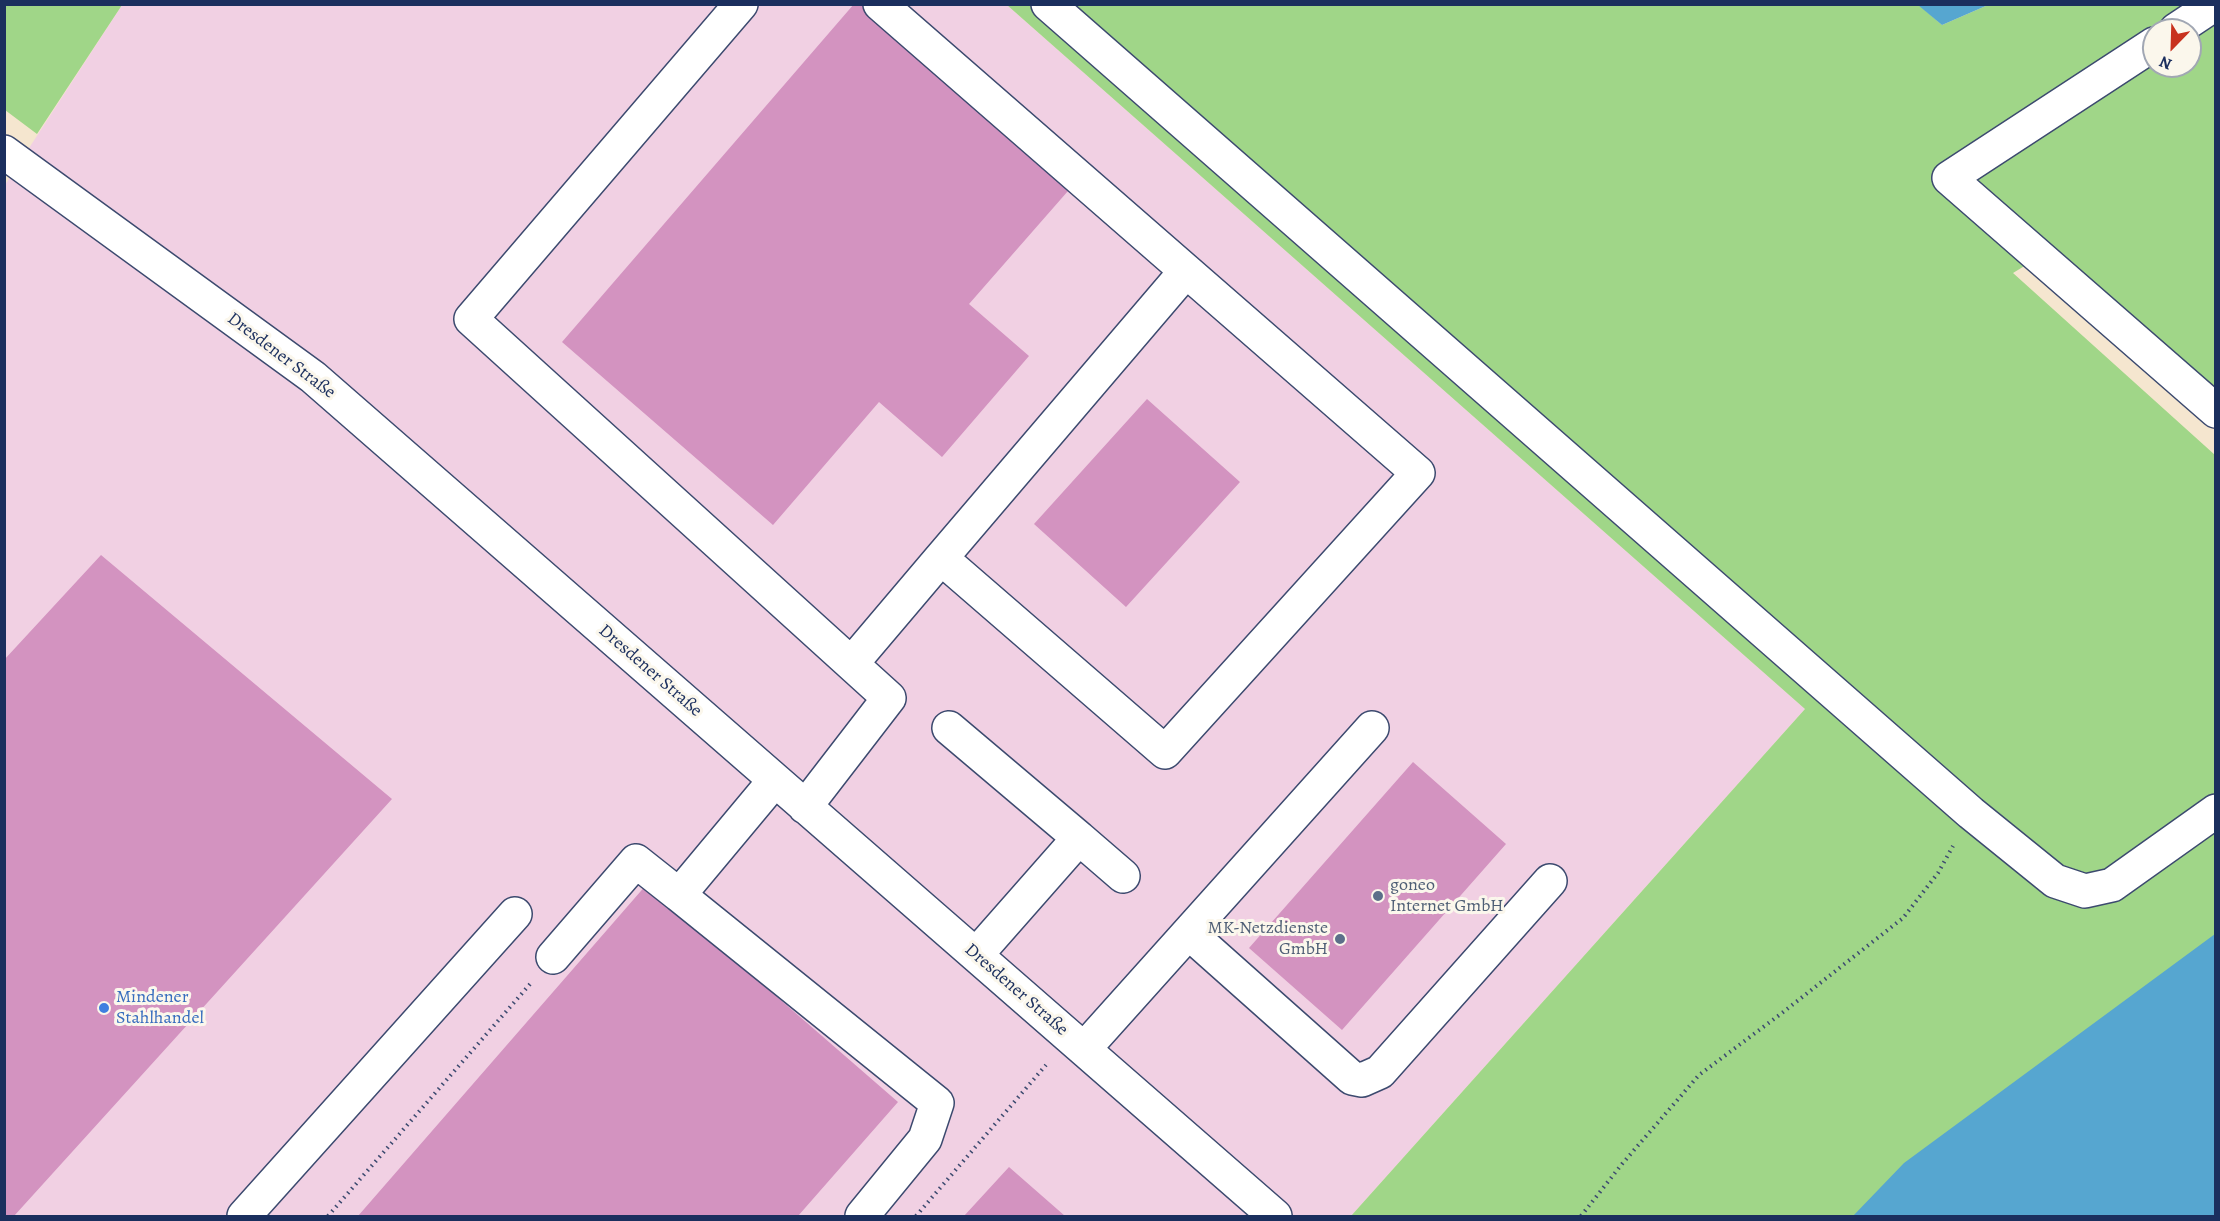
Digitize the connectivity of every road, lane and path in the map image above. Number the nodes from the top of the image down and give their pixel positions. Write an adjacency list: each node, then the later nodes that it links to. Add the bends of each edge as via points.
1 (741, 4): 11 (street, via 471,319)
2 (880, 4): 8 (street)
3 (1048, 4): 17 (street)
4 (2215, 4): 5 (street)
5 (2194, 18)
6 (2142, 52): 9 (street, via 1949,178)
7 (4, 152): 14 (street, Dresdener Straße, via 313,377)
8 (1186, 271): 10 (street); 10 (street, via 1418,473 1165,752)
9 (2216, 411)
10 (941, 558): 11 (street)
11 (852, 663): 15 (street, via 889,698)
12 (950, 728): 18 (street)
13 (1372, 728): 23 (street)
14 (775, 780): 15 (street, Dresdener Straße); 21 (street)
15 (806, 807): 24 (street, Dresdener Straße)
16 (2216, 811): 17 (street, via 2112,885 2085,891 2055,881)
17 (1971, 813): 32 (path, via 1938,873 1903,918 1699,1075)
18 (1079, 838): 19 (street); 24 (street)
19 (1123, 876)
20 (1550, 881): 23 (street, via 1380,1072 1362,1080 1352,1078)
21 (679, 895): 25 (street, via 636,861); 29 (street, via 937,1103 925,1139)
22 (515, 914): 27 (street)
23 (1189, 933): 26 (street)
24 (976, 955): 26 (street, Dresdener Straße)
25 (553, 957): 28 (path)
26 (1077, 1043): 30 (path); 31 (street, Dresdener Straße)
27 (244, 1216)
28 (328, 1216)
29 (862, 1216)
30 (916, 1216)
31 (1275, 1216)
32 (1581, 1216)

